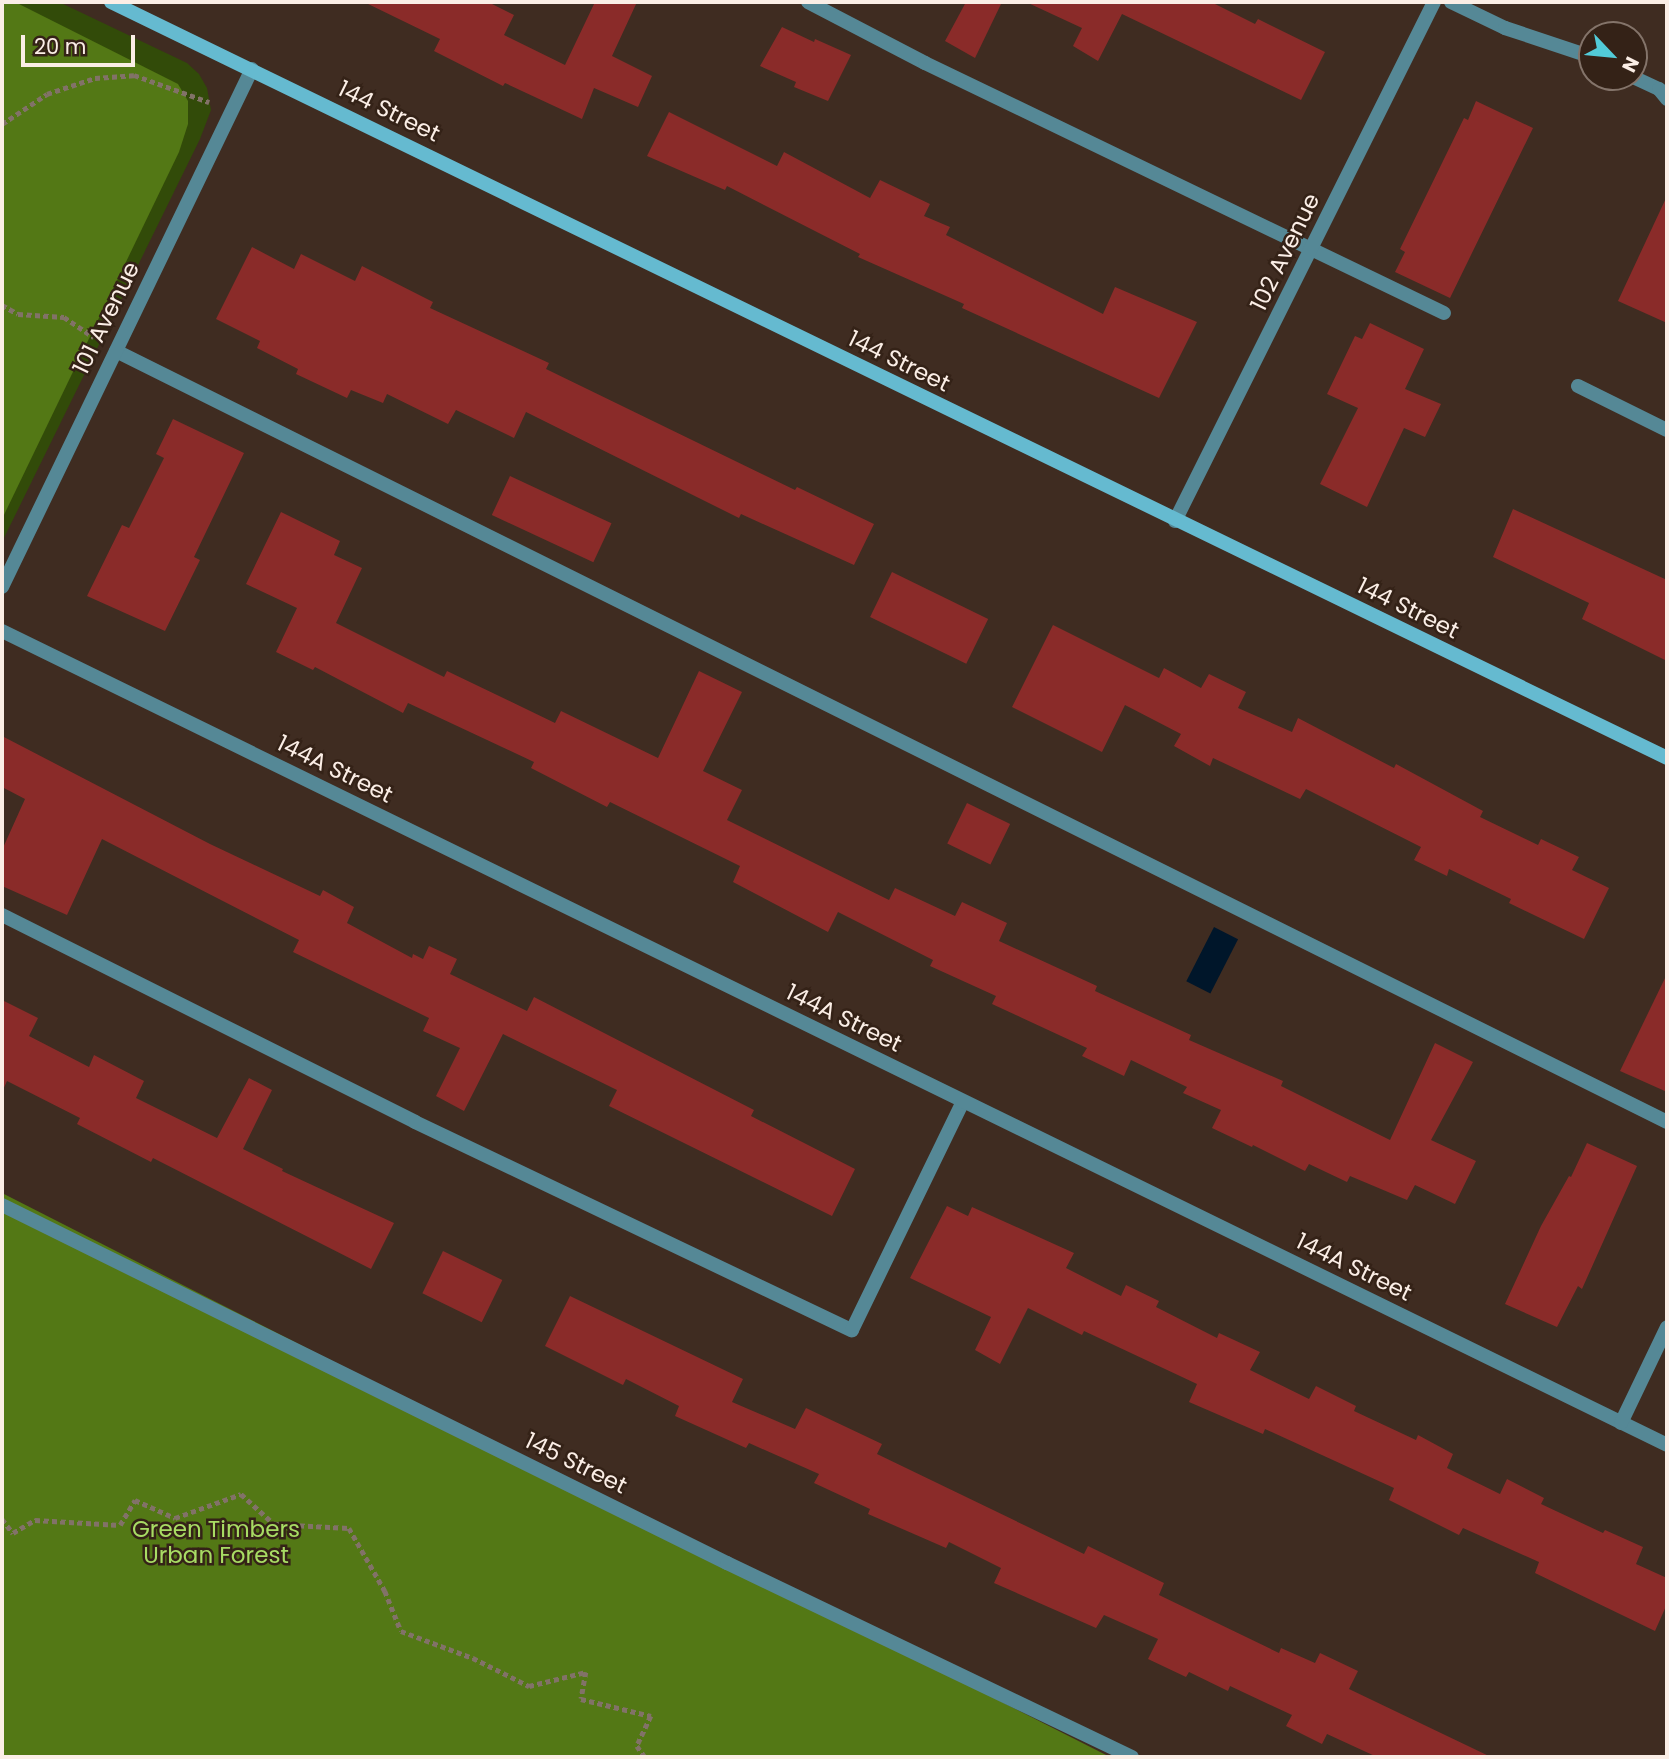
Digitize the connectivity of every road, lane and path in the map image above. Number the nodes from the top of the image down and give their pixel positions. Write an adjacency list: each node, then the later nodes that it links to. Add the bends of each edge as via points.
1 (111, 2): 6 (main road, 144 Street)
2 (808, 2): 11 (street)
3 (1434, 2): 11 (street, 102 Avenue)
4 (1451, 2): 5 (street, via 1506,29)
5 (1578, 52)
6 (252, 69): 14 (street, 101 Avenue); 17 (main road, 144 Street)
7 (1648, 84): 8 (street)
8 (1667, 99)
9 (215, 105): 10 (path, via 134,75 95,78 47,94)
10 (2, 124)
11 (1310, 250): 13 (street); 17 (street, 102 Avenue)
12 (2, 305): 14 (path, via 18,314 64,317)
13 (1444, 313)
14 (116, 351): 18 (street, 101 Avenue); 23 (street)
15 (1578, 386): 16 (street)
16 (1667, 430)
17 (1175, 521): 20 (main road, 144 Street)
18 (2, 587)
19 (2, 631): 22 (street, 144A Street)
20 (1667, 758)
21 (2, 915): 22 (street, via 403,1116 852,1330)
22 (963, 1101): 26 (street, 144A Street)
23 (1667, 1122)
24 (2, 1205): 30 (street, 145 Street)
25 (1667, 1327): 26 (street)
26 (1621, 1423): 27 (street, 144A Street)
27 (1667, 1445)
28 (2, 1519): 29 (path, via 13,1533 35,1520 120,1525 135,1500 175,1518 241,1493 274,1524 349,1528 385,1591 401,1631 473,1658 529,1686 586,1672 581,1699 651,1716 637,1746)
29 (645, 1757)
30 (1132, 1757)

